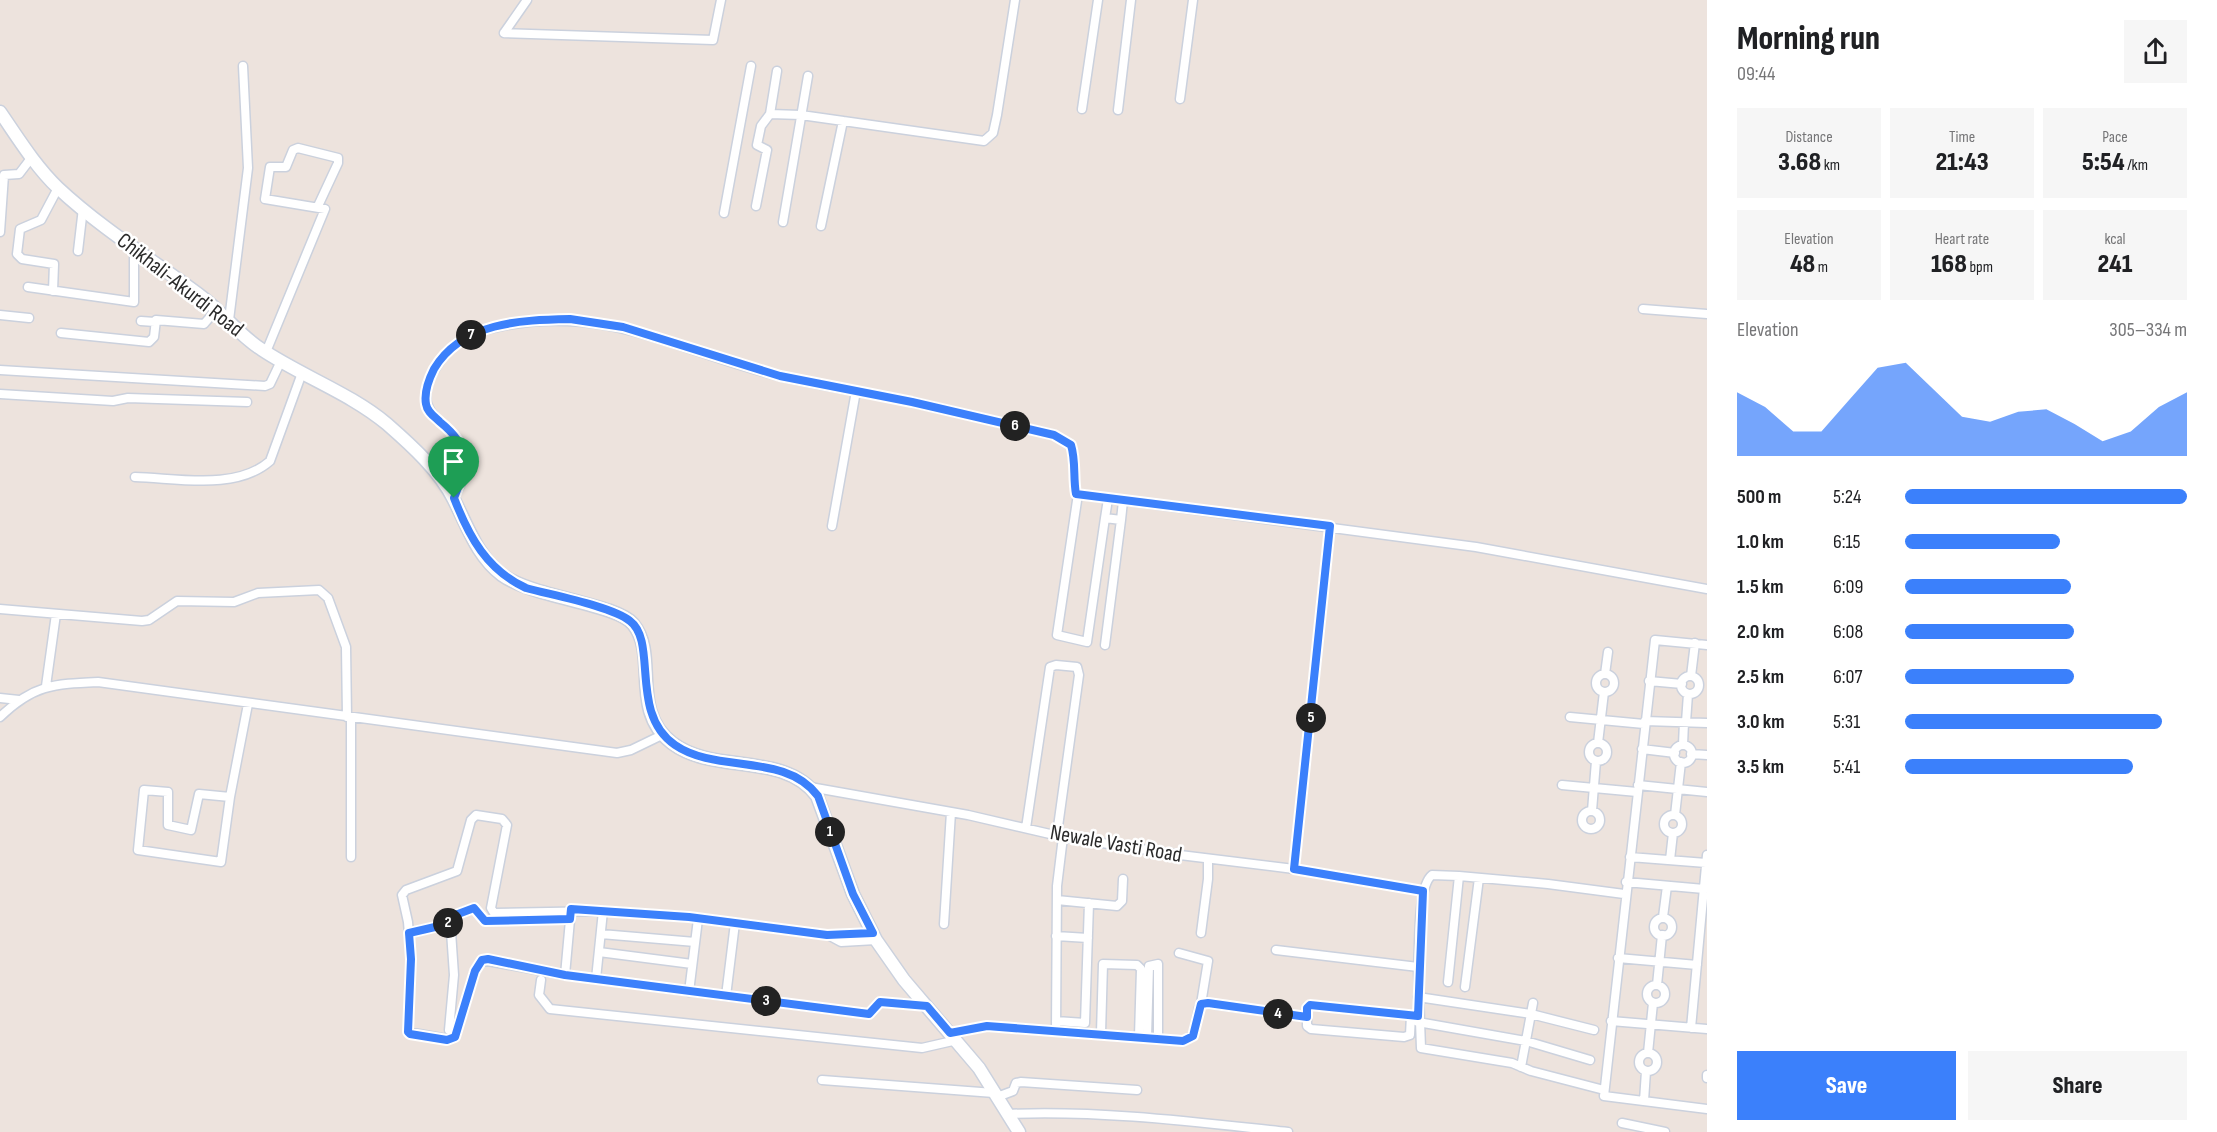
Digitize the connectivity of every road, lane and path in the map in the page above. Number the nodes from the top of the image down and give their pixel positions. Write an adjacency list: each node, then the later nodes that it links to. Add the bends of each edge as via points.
1 (526, 0): 2 (street, via 504,33 712,40)
2 (721, 0)
3 (1015, 0): 17 (street, via 993,134 984,141)
4 (1098, 0): 12 (street)
5 (1131, 0): 13 (street)
6 (1193, 0): 11 (street)
7 (243, 66): 37 (street, via 248,168)
8 (751, 66): 24 (street)
9 (777, 70): 15 (street)
10 (808, 76): 16 (street)
11 (1180, 99)
12 (1082, 109)
13 (1118, 110)
14 (0, 112): 18 (main road, Chikhali-Akurdi Road)
15 (770, 114): 16 (street); 22 (street, via 761,126 757,145 767,150)
16 (801, 115): 17 (street); 25 (street)
17 (843, 121): 26 (street)
18 (32, 157): 19 (street, via 19,174 4,175); 20 (main road, Chikhali-Akurdi Road)
19 (1, 188): 27 (street)
20 (58, 188): 23 (main road, Chikhali-Akurdi Road); 31 (street, via 41,220 20,230 17,254 18,259 54,264)
21 (318, 206): 21 (street, via 265,199 270,167 286,167 295,149 339,160); 41 (street, via 324,212)
22 (756, 206)
23 (83, 208): 28 (main road, Chikhali-Akurdi Road); 29 (street)
24 (724, 213)
25 (783, 222)
26 (821, 226)
27 (0, 232)
28 (134, 250): 31 (street, via 134,302); 32 (main road, Chikhali-Akurdi Road)
29 (78, 251)
30 (28, 287): 31 (street)
31 (53, 291)
32 (217, 309): 37 (main road, Chikhali-Akurdi Road); 39 (street, via 204,324 159,319)
33 (1643, 309): 34 (street)
34 (1707, 314)
35 (0, 315): 36 (street)
36 (29, 318)
37 (229, 320): 41 (main road, Chikhali-Akurdi Road)
38 (141, 321): 39 (street)
39 (155, 322): 40 (street, via 154,337 149,342)
40 (61, 333)
41 (266, 352): 42 (main road, Chikhali-Akurdi Road)
42 (281, 361): 43 (street, via 270,384 265,386); 44 (main road, Chikhali-Akurdi Road)
43 (0, 370)
44 (302, 373): 48 (street, via 272,454 261,469 232,479); 50 (main road, Chikhali-Akurdi Road, via 374,413 406,442)
45 (856, 392): 49 (street, via 1065,440 1075,456 1073,475); 50 (street, via 772,374 604,324 538,320 482,330 449,350 427,385 429,412 454,435 466,458); 55 (street)
46 (0, 394): 47 (street, via 113,401 128,398)
47 (247, 402)
48 (135, 477)
49 (1078, 495): 51 (street); 53 (street, via 1057,635 1087,642)
50 (454, 498): 80 (main road, via 484,557 512,582 632,622 641,639 648,702)
51 (1108, 499): 52 (street); 53 (street)
52 (1124, 501): 54 (street); 56 (street)
53 (1105, 518): 54 (street)
54 (1121, 520): 61 (street)
55 (832, 526)
56 (1330, 526): 57 (street, via 1476,547); 103 (street)
57 (1707, 589)
58 (0, 609): 59 (street)
59 (56, 614): 67 (street); 74 (street, via 142,621 177,601 234,602 258,593 319,590 328,598 346,646)
60 (1695, 644): 62 (street); 64 (street); 65 (street, via 1654,640)
61 (1105, 645)
62 (1707, 645)
63 (1608, 652): 76 (street, via 1605,674 1599,674 1596,688 1604,692)
64 (1691, 676): 66 (street, via 1684,676); 68 (street, via 1698,678)
65 (1649, 681): 66 (street); 77 (street)
66 (1682, 684): 69 (street, via 1682,691)
67 (46, 686): 71 (street); 72 (street, via 98,682)
68 (1702, 687): 69 (street, via 1695,694)
69 (1688, 694): 78 (street)
70 (0, 698): 71 (street)
71 (20, 700): 73 (street)
72 (248, 704): 74 (street); 93 (street)
73 (0, 717)
74 (349, 717): 80 (street, via 617,753); 98 (street)
75 (1570, 717): 76 (street)
76 (1601, 720): 77 (street); 89 (street, via 1598,743 1591,745 1589,758 1596,761)
77 (1644, 722): 78 (street); 82 (street)
78 (1685, 722): 79 (street); 81 (street)
79 (1707, 723)
80 (662, 735): 88 (main road, via 689,752 775,771)
81 (1683, 745): 83 (street, via 1677,745); 84 (street, via 1691,746)
82 (1642, 749): 83 (street); 90 (street)
83 (1675, 753): 86 (street, via 1675,760)
84 (1690, 754): 85 (street); 86 (street, via 1690,761)
85 (1707, 755)
86 (1681, 762): 91 (street)
87 (1562, 785): 89 (street)
88 (810, 787): 95 (street, Newale Vasti Road); 124 (main road, via 818,796 853,894)
89 (1594, 788): 90 (street); 94 (street)
90 (1637, 789): 91 (street); 99 (street)
91 (1678, 789): 92 (street); 102 (street, via 1675,815 1666,817 1665,830 1672,833)
92 (1707, 792)
93 (230, 797): 93 (street, via 221,862 138,850 144,790 168,792 168,825 191,830 199,794)
94 (1592, 810)
95 (951, 812): 96 (street, Newale Vasti Road); 120 (street)
96 (1026, 828): 97 (street, Newale Vasti Road); 97 (street, via 1050,667 1077,667)
97 (1060, 835): 100 (street, Newale Vasti Road); 113 (street)
98 (351, 856)
99 (1630, 857): 102 (street); 108 (street)
100 (1208, 859): 103 (street, Newale Vasti Road); 122 (street)
101 (1706, 859): 102 (street); 105 (street)
102 (1670, 860)
103 (1294, 869): 111 (street, Newale Vasti Road)
104 (1459, 876): 106 (street); 111 (street, via 1430,875); 140 (street)
105 (1706, 877): 110 (street)
106 (1479, 878): 112 (street); 141 (street)
107 (1123, 879): 114 (street, via 1120,905)
108 (1626, 882): 109 (street); 112 (street)
109 (1667, 886): 110 (street); 133 (street, via 1663,917 1658,918 1655,932 1662,935)
110 (1704, 890): 131 (street)
111 (1423, 891): 136 (street)
112 (1624, 894): 132 (street)
113 (1057, 900): 114 (street); 125 (street)
114 (1089, 903): 126 (street)
115 (603, 911): 116 (street); 117 (street); 123 (street)
116 (570, 914): 119 (street, via 485,921 474,908 450,917); 121 (street, via 492,911 507,825 502,819 476,815 471,820 455,874 402,893); 137 (street)
117 (698, 919): 118 (street); 127 (street)
118 (735, 923): 124 (street, via 827,935 841,942); 143 (street)
119 (448, 924): 121 (street); 156 (street, via 454,975)
120 (944, 924)
121 (409, 933): 137 (street, via 408,1032 413,1035 447,1040 455,1037 482,960)
122 (1201, 933)
123 (601, 934): 127 (street); 129 (street)
124 (875, 936): 147 (main road)
125 (1056, 936): 126 (street); 153 (street)
126 (1088, 938): 153 (street, via 1085,1023)
127 (695, 942): 134 (street)
128 (1276, 950): 136 (street)
129 (599, 952): 134 (street); 138 (street)
130 (1179, 953): 146 (street, via 1208,961)
131 (1703, 953): 135 (street)
132 (1618, 958): 133 (street); 151 (street)
133 (1659, 961): 135 (street); 152 (street, via 1657,985 1649,987 1648,1001 1653,1003)
134 (692, 964): 142 (street)
135 (1697, 965): 154 (street)
136 (1418, 967): 144 (street)
137 (565, 975): 138 (street)
138 (597, 979): 142 (street)
139 (541, 980): 160 (street, via 539,995 550,1009 922,1048)
140 (1448, 982)
141 (1465, 987)
142 (689, 992): 143 (street)
143 (726, 996): 147 (street, via 869,1014 880,1002)
144 (1418, 997): 148 (street); 150 (street)
145 (1533, 1003): 148 (street)
146 (1201, 1004): 149 (street); 161 (street, via 1193,1036 1188,1040)
147 (927, 1006): 160 (main road)
148 (1531, 1014): 157 (street); 162 (street)
149 (1307, 1017): 150 (street, via 1310,1005); 150 (street, via 1311,1029 1404,1037 1410,1035)
150 (1416, 1018): 162 (street); 164 (street, via 1421,1048)
151 (1611, 1021): 152 (street); 167 (street)
152 (1650, 1024): 154 (street); 169 (street, via 1648,1053 1642,1053 1639,1067 1646,1071)
153 (1056, 1026): 158 (street); 160 (street, via 987,1026)
154 (1691, 1028): 155 (street)
155 (1707, 1029)
156 (449, 1030)
157 (1594, 1030)
158 (1101, 1033): 159 (street); 159 (street, via 1104,964 1137,964 1141,969)
159 (1143, 1036): 161 (street); 161 (street, via 1149,966 1158,964)
160 (953, 1037): 168 (main road)
161 (1158, 1038)
162 (1526, 1041): 163 (street); 164 (street)
163 (1590, 1060)
164 (1521, 1067): 167 (street)
165 (822, 1080): 168 (street)
166 (1137, 1090): 168 (street, via 1021,1082 1016,1083 1013,1091)
167 (1604, 1090): 169 (street, via 1604,1096)
168 (995, 1095): 171 (main road)
169 (1644, 1101): 170 (street)
170 (1707, 1109)
171 (1007, 1114): 173 (main road); 174 (street, via 1045,1112 1152,1118)
172 (1622, 1123): 175 (street)
173 (1018, 1132)
174 (1288, 1132)
175 (1665, 1132)

